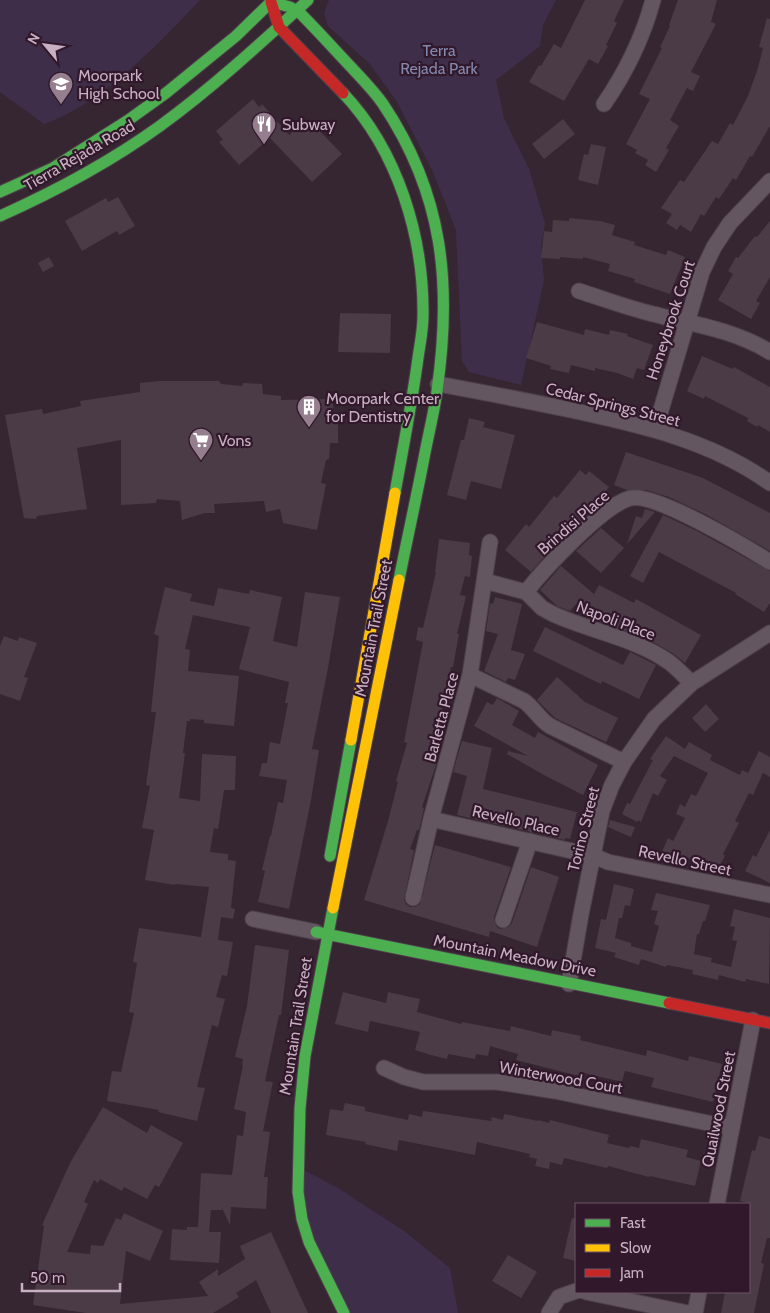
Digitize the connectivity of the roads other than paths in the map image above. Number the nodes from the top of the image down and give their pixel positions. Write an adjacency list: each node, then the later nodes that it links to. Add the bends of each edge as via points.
1 (308, 0): 4 (street, Tierra Rejada Road)
2 (653, 0): 6 (street, via 626,69)
3 (271, 1): 4 (street, Mountain Trail Street); 5 (street, Mountain Trail Street); 8 (street, Tierra Rejada Road, via 236,36 127,121 52,168)
4 (296, 10): 5 (street, Tierra Rejada Road); 13 (street, Mountain Trail Street, via 385,105 420,169 441,244 443,263 446,302)
5 (279, 27): 9 (street, Tierra Rejada Road, via 180,111 144,136 85,172); 27 (street, Mountain Trail Street, via 354,105 375,135 406,198 422,286 423,318 416,372)
6 (604, 104)
7 (770, 181): 11 (street, Honeybrook Court, via 730,223 714,247 702,272)
8 (0, 192)
9 (0, 216)
10 (579, 291): 11 (street, via 650,314)
11 (687, 322): 12 (street, via 737,336); 14 (street, Honeybrook Court)
12 (770, 352)
13 (438, 384): 14 (street, Cedar Springs Street); 32 (street, Mountain Trail Street)
14 (655, 430): 15 (street, Cedar Springs Street, via 728,458)
15 (770, 483)
16 (490, 542): 18 (street, Barletta Place)
17 (770, 562): 19 (street, Brindisi Place, via 681,513 651,501 633,498 622,502 580,534)
18 (485, 581): 19 (street); 21 (street, Barletta Place)
19 (526, 592): 22 (street, Napoli Place, via 553,614 654,653)
20 (770, 633): 22 (street, Torino Street)
21 (470, 675): 23 (street, via 524,700 550,726); 24 (street, Barletta Place)
22 (692, 683): 23 (street, Torino Street, via 654,719)
23 (624, 762): 26 (street, Torino Street, via 602,811)
24 (431, 819): 25 (street, Revello Place); 29 (street, Barletta Place)
25 (530, 841): 26 (street, Revello Place); 31 (street)
26 (594, 856): 28 (street, Revello Street, via 608,862); 34 (street, Torino Street)
27 (328, 866)
28 (770, 895)
29 (413, 898)
30 (253, 919): 32 (street, Mountain Meadow Drive)
31 (503, 920)
32 (319, 933): 34 (street, Mountain Meadow Drive); 44 (street, Mountain Trail Street, via 300,1108 298,1192 309,1242)
33 (310, 967): 43 (street, Mountain Trail Street, via 294,1087 290,1170 296,1226)
34 (569, 984): 35 (street, Mountain Meadow Drive)
35 (754, 1020): 36 (street, Mountain Meadow Drive); 38 (street, Quailwood Street)
36 (770, 1023)
37 (384, 1068): 38 (street, Winterwood Court, via 413,1080 497,1082 555,1090)
38 (732, 1128): 39 (street, Quailwood Street)
39 (717, 1203)
40 (575, 1291): 45 (street, via 559,1297)
41 (591, 1293): 46 (street)
42 (699, 1293): 47 (street)
43 (335, 1313)
44 (344, 1313)
45 (549, 1313)
46 (688, 1313)
47 (695, 1313)

